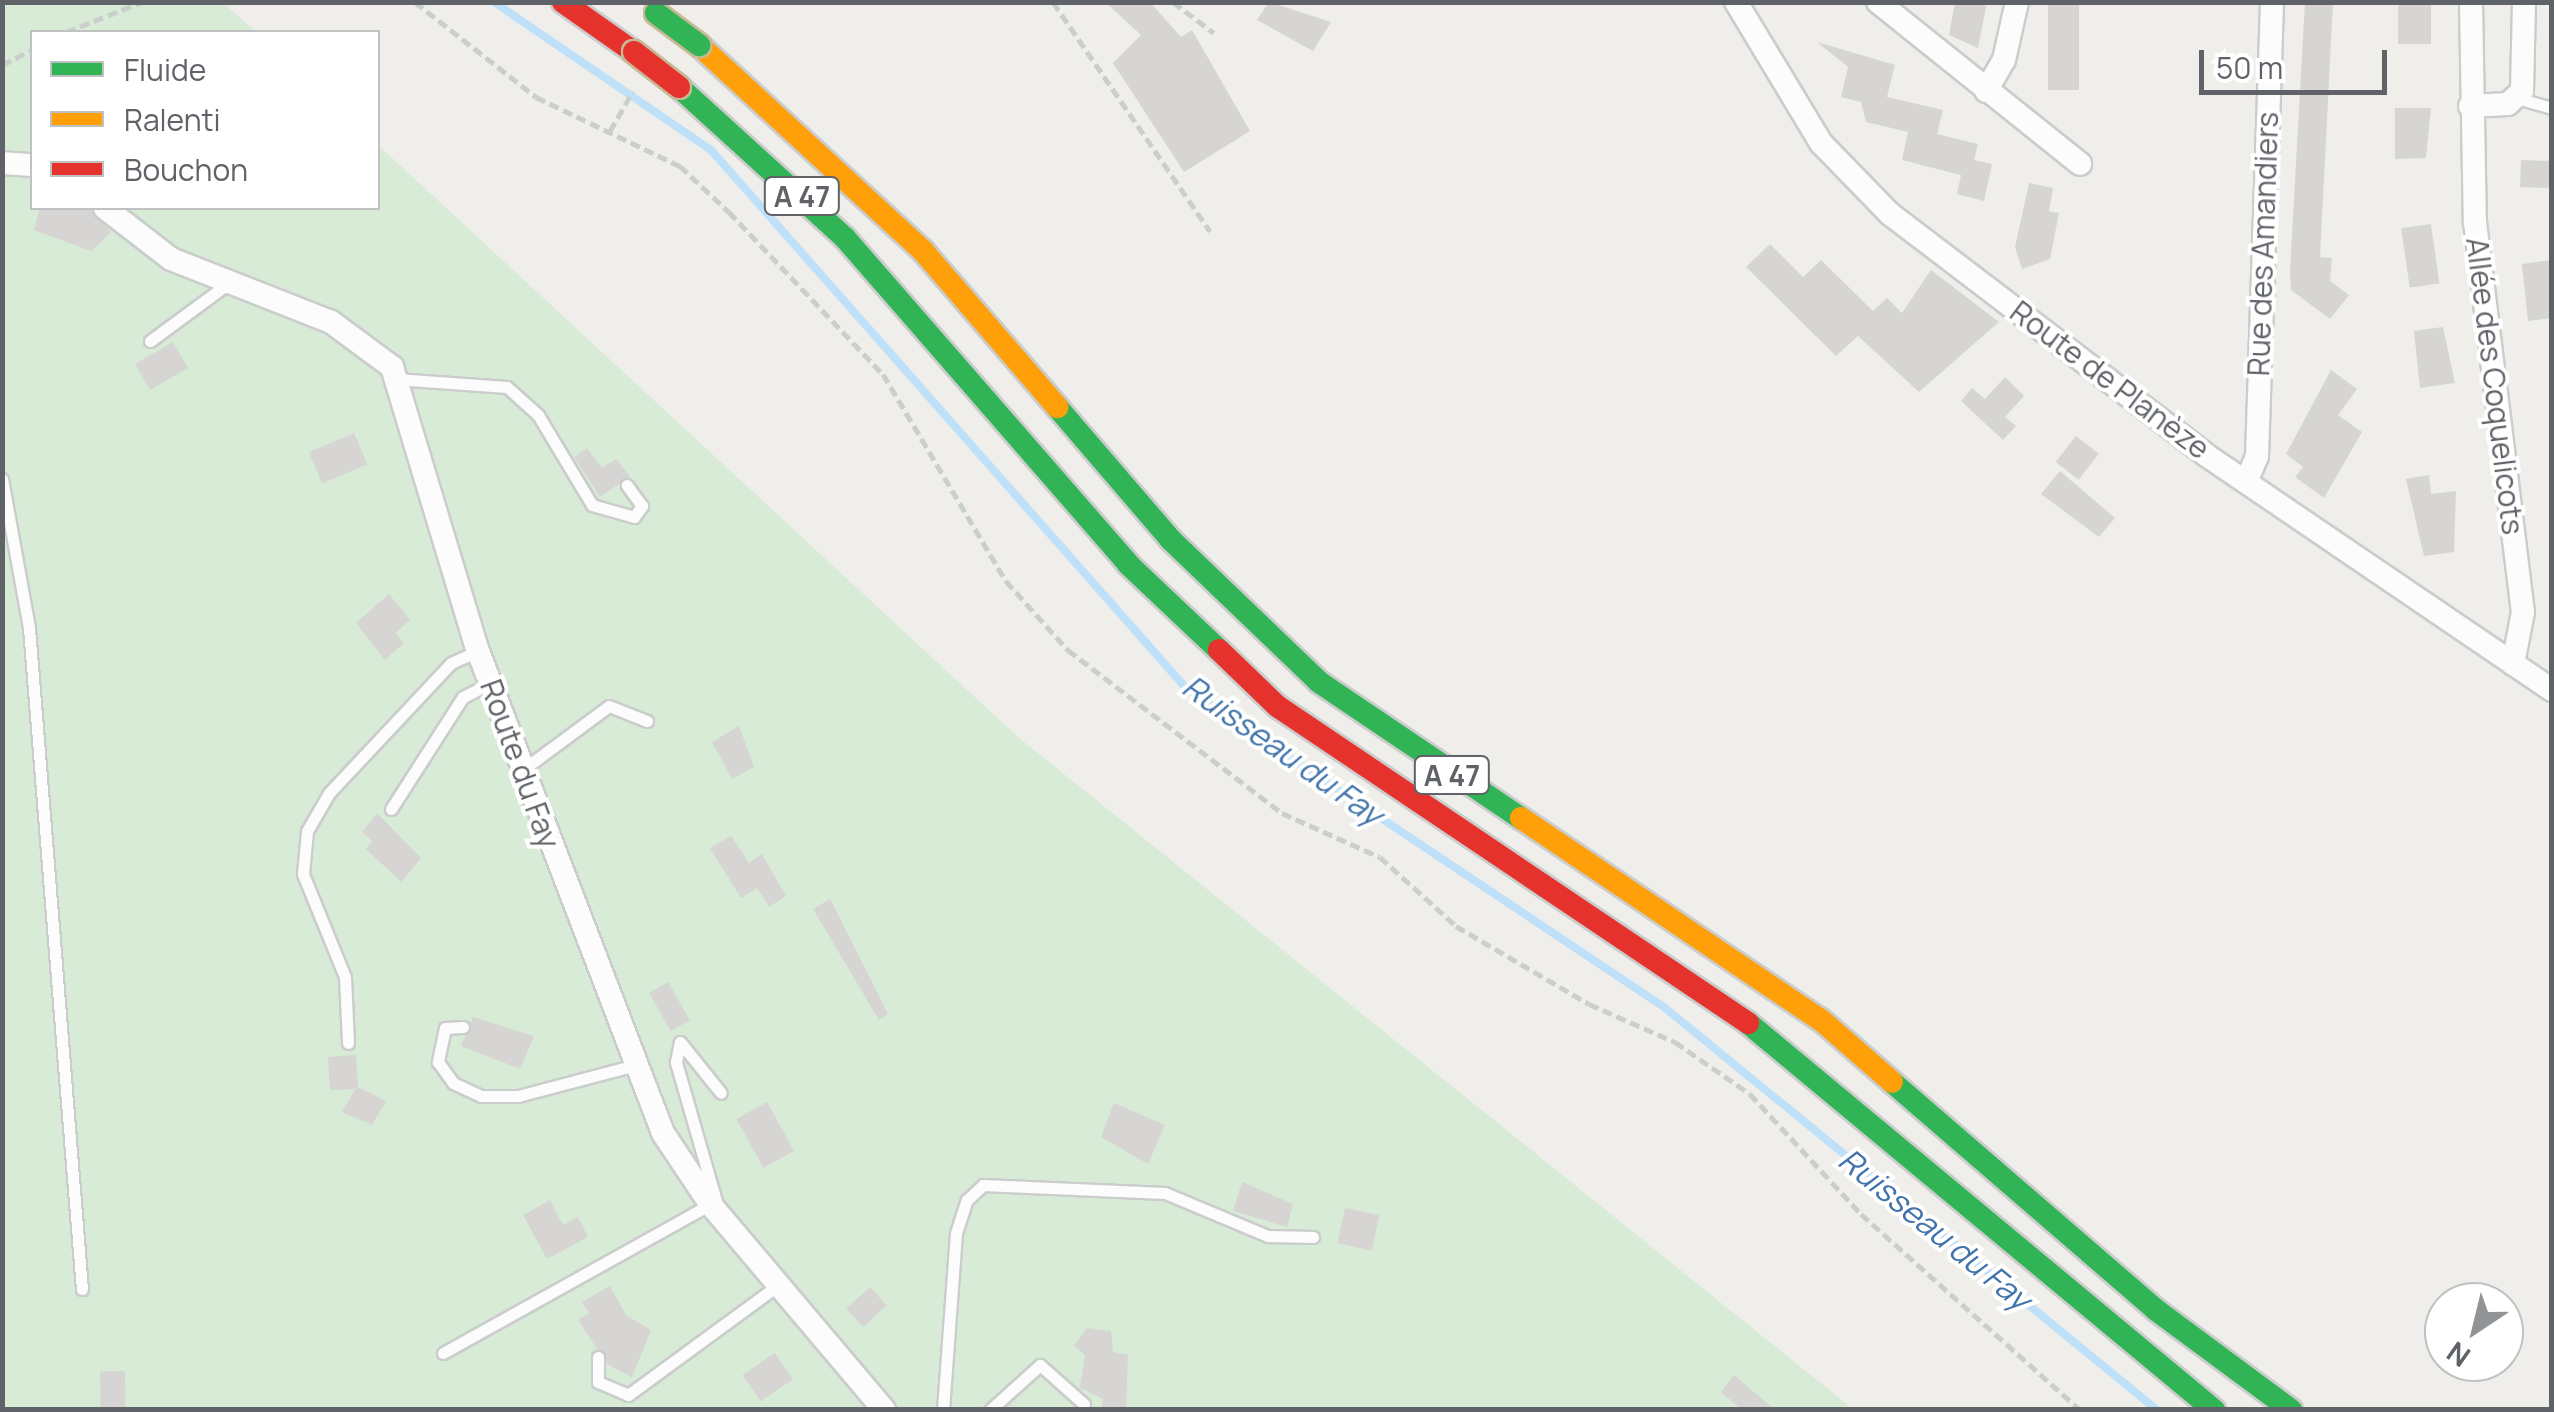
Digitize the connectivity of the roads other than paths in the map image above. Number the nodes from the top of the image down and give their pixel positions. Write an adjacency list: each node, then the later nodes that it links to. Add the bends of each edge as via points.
1 (564, 2): 44 (highway, A 47, bridge, via 679,87 845,238 1128,564 1277,706 1764,1033)
2 (1736, 2): 21 (street, Route de Planèze, via 1821,144 1867,193)
3 (1878, 2): 9 (street)
4 (2016, 2): 9 (street, via 2004,60)
5 (2272, 2): 21 (street, Rue des Amandiers, via 2257,456)
6 (2472, 2): 11 (street, Allée des Coquelicots)
7 (2524, 2): 10 (street)
8 (648, 8): 45 (highway, A 47, bridge, via 699,45 922,251 1170,539 1319,682 1821,1020 2156,1310)
9 (1986, 90): 14 (street)
10 (2517, 98): 11 (street); 12 (lane)
11 (2470, 106): 24 (street, Allée des Coquelicots, via 2475,222 2523,612)
12 (2552, 108)
13 (2, 163): 15 (street)
14 (2080, 164)
15 (30, 166)
16 (107, 210): 17 (street, Route du Fay, via 148,246)
17 (226, 285): 18 (lane); 19 (street, Route du Fay, via 364,340)
18 (150, 341)
19 (396, 379): 22 (lane, via 507,387 538,415 592,505 634,517 642,506); 23 (street, Route du Fay)
20 (2, 480): 37 (lane, via 31,648)
21 (2246, 482): 24 (street, Route de Planèze)
22 (627, 485)
23 (478, 651): 25 (street, Route du Fay); 31 (lane, via 438,676 338,783 307,831 303,874 344,977)
24 (2513, 664): 26 (street, Route de Planèze)
25 (491, 683): 28 (street, Route du Fay); 29 (lane, via 464,698)
26 (2550, 687)
27 (648, 721): 28 (lane, via 609,706)
28 (521, 771): 32 (street, Route du Fay)
29 (390, 809)
30 (464, 1027): 32 (lane, via 444,1028 438,1062 452,1083 480,1096 518,1096)
31 (348, 1042)
32 (634, 1064): 34 (street, Route du Fay, via 663,1134)
33 (720, 1093): 34 (lane, via 680,1042 676,1062 718,1190)
34 (711, 1204): 36 (street, Route du Fay); 38 (lane)
35 (1313, 1237): 42 (lane, via 1268,1236 1176,1195 983,1185 966,1200 956,1233)
36 (776, 1286): 39 (lane, via 628,1395 598,1382); 41 (street, Route du Fay)
37 (82, 1289)
38 (443, 1352)
39 (598, 1357)
40 (1084, 1404): 43 (lane, via 1040,1365)
41 (879, 1408)
42 (943, 1410)
43 (990, 1410)
44 (2214, 1410)
45 (2291, 1410)

